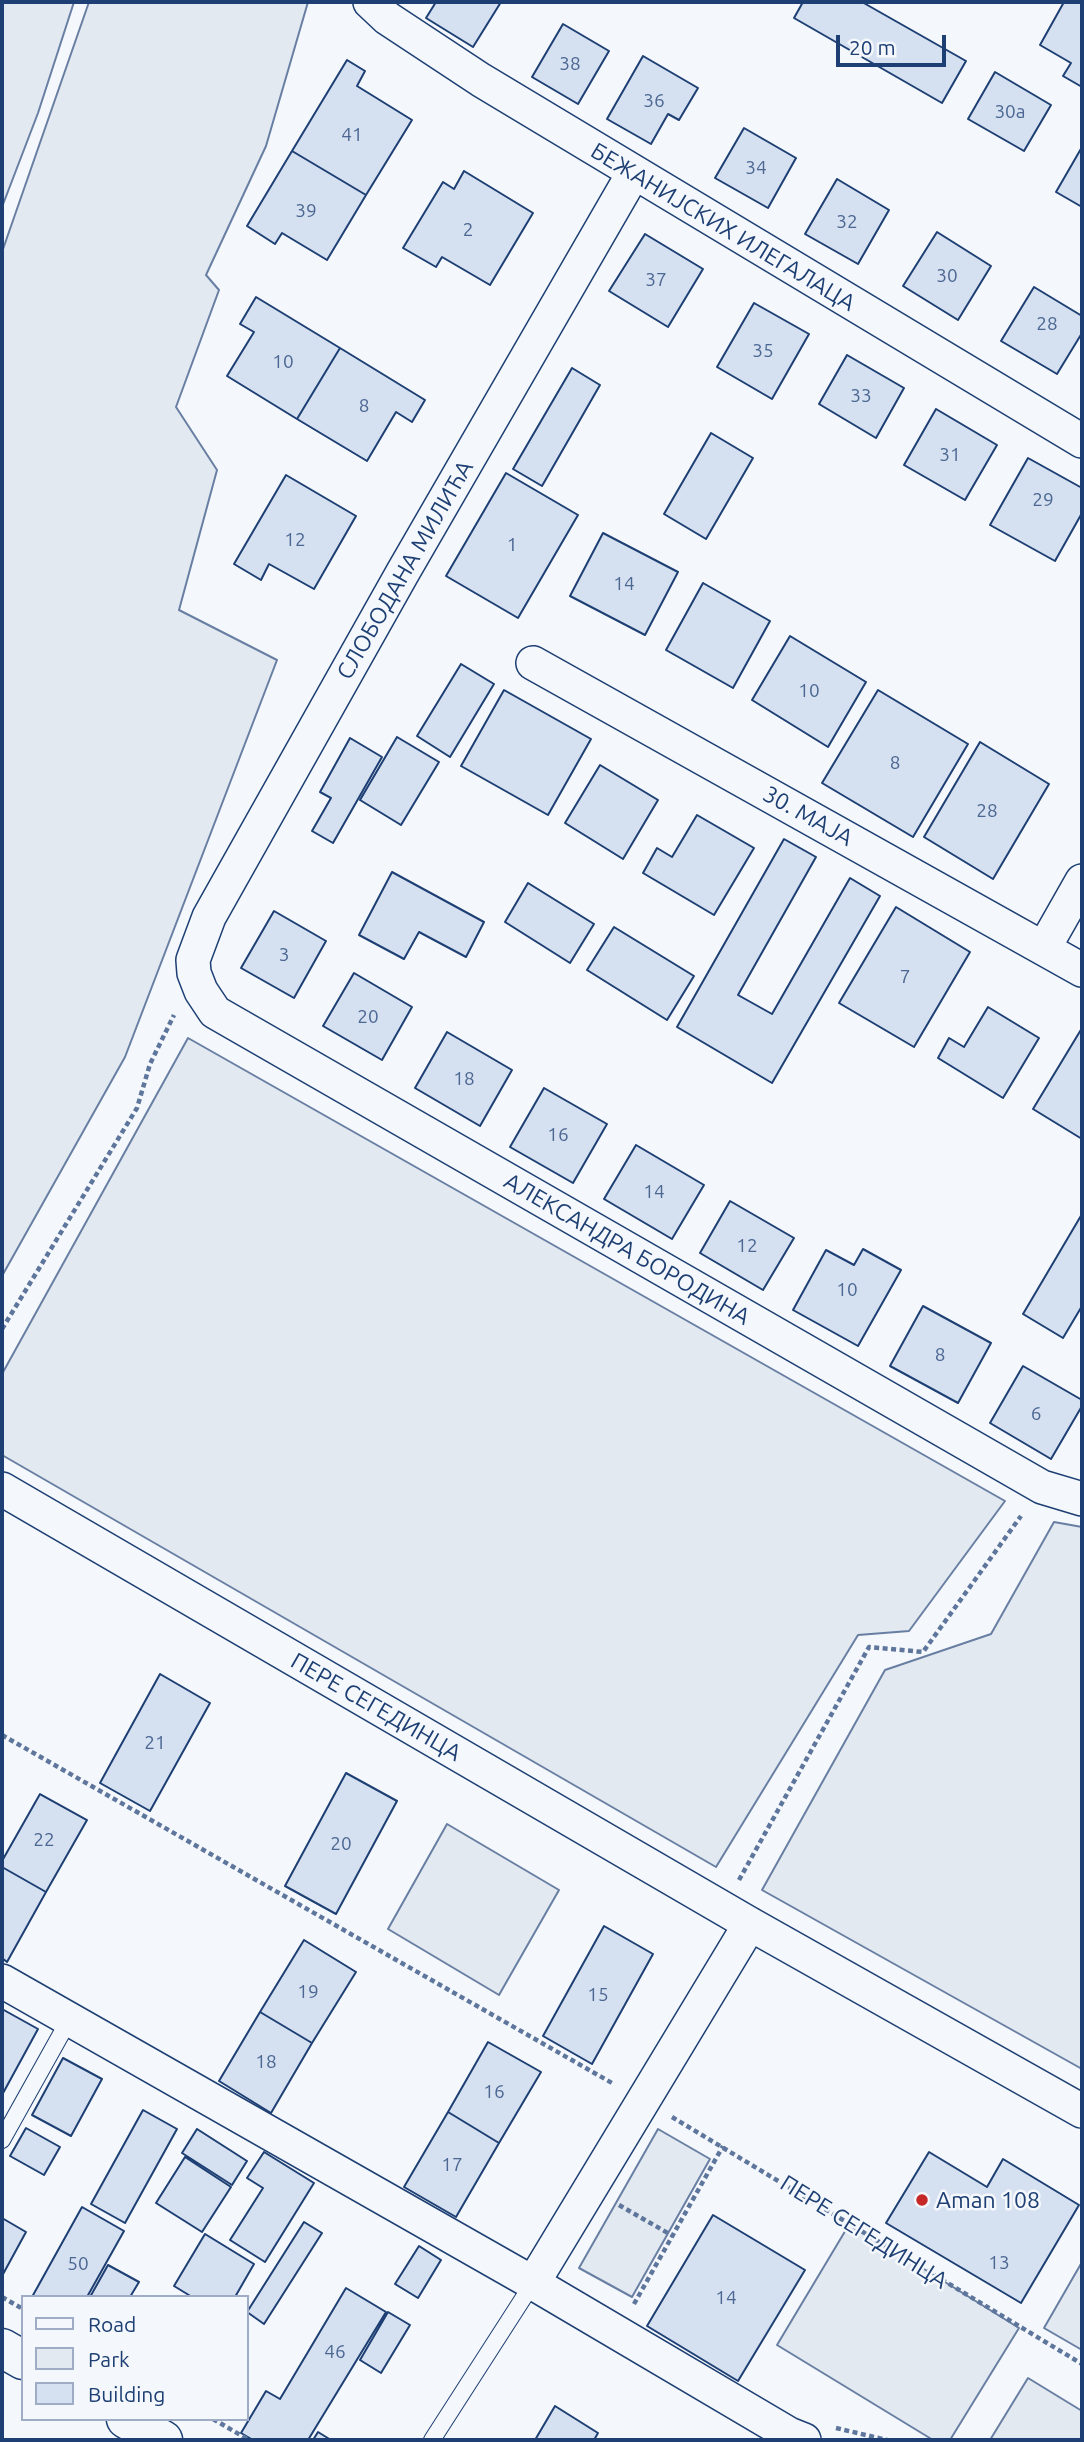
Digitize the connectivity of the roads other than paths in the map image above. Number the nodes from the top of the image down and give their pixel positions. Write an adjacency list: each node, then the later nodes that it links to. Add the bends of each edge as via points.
1 (370, 2): 2 (street, БЕЖАНИЈСКИХ ИЛЕГАЛАЦА, via 481,80)
2 (633, 174): 3 (street, БЕЖАНИЈСКИХ ИЛЕГАЛАЦА); 8 (street, СЛОБОДАНА МИЛИЋА, via 209,917 193,960)
3 (1082, 441)
4 (533, 663): 6 (street, 30. МАЈА)
5 (1082, 881): 6 (street)
6 (1044, 948): 7 (street, 30. МАЈА)
7 (1082, 970)
8 (194, 973): 10 (street, АЛЕКСАНДРА БОРОДИНА, via 215,1012 1042,1487)
9 (2, 1489): 11 (street, ПЕРЕ СЕГЕДИНЦА)
10 (1082, 1499)
11 (737, 1916): 14 (street, ПЕРЕ СЕГЕДИНЦА); 16 (street, via 645,2102)
12 (2, 1981): 13 (street)
13 (69, 2020): 15 (lane); 16 (street)
14 (1082, 2111)
15 (2, 2140)
16 (533, 2283): 20 (street, via 789,2434); 22 (lane)
17 (2, 2348): 18 (main road)
18 (21, 2359)
19 (130, 2421): 21 (main road)
20 (814, 2433)
21 (163, 2440)
22 (432, 2440)

